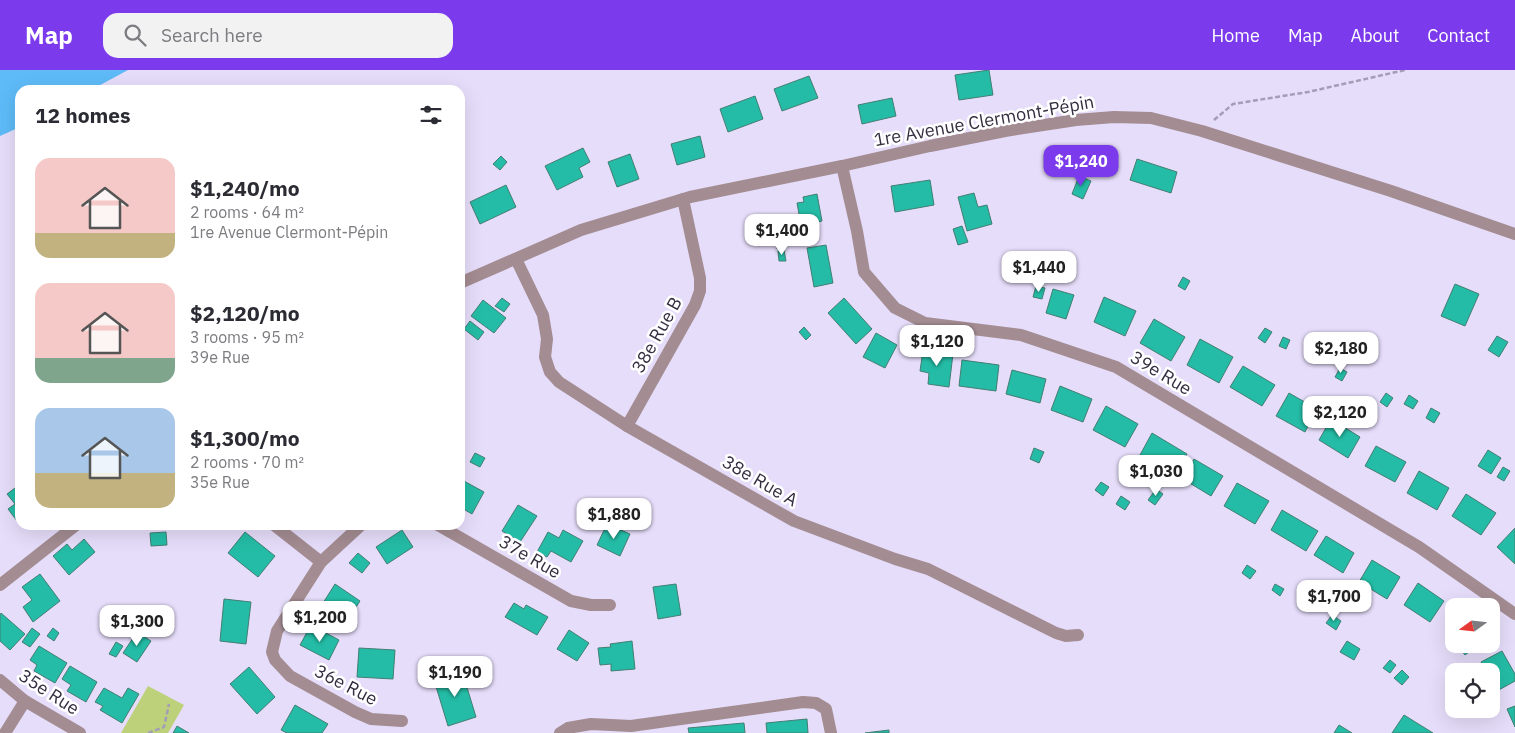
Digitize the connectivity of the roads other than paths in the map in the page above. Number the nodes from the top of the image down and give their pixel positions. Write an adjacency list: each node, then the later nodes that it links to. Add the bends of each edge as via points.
1 (842, 166): 2 (street, 1re Avenue Clermont-Pépin); 3 (street, 1re Avenue Clermont-Pépin, via 977,137 1095,118 1151,118 1391,191); 14 (street, 39e Rue, via 864,272 895,308 925,323 1021,335 1116,367 1419,547)
2 (683, 199): 4 (street, 1re Avenue Clermont-Pépin, via 581,230); 6 (street, 38e Rue B, via 700,291)
3 (1515, 234)
4 (516, 259): 5 (street, 1re Avenue Clermont-Pépin); 6 (street, 38e Rue A, via 543,315 547,339 545,357 550,372 559,382)
5 (465, 281)
6 (628, 426): 15 (street, 38e Rue A, via 794,521 928,569 1056,633)
7 (70, 530): 12 (street)
8 (280, 530): 11 (street)
9 (356, 530): 11 (street)
10 (447, 530): 13 (street, 37e Rue, via 571,601)
11 (321, 562): 18 (street, 36e Rue, via 277,631 272,652 275,660 290,676 356,712 371,719)
12 (0, 584)
13 (610, 605)
14 (1515, 614)
15 (1078, 635)
16 (0, 680): 17 (street, 35e Rue)
17 (25, 700): 19 (street); 20 (street, 35e Rue)
18 (402, 721)
19 (5, 733)
20 (80, 733)
21 (560, 733): 22 (street, via 568,728 591,724 631,726 803,702 816,703 826,709)
22 (831, 733)

